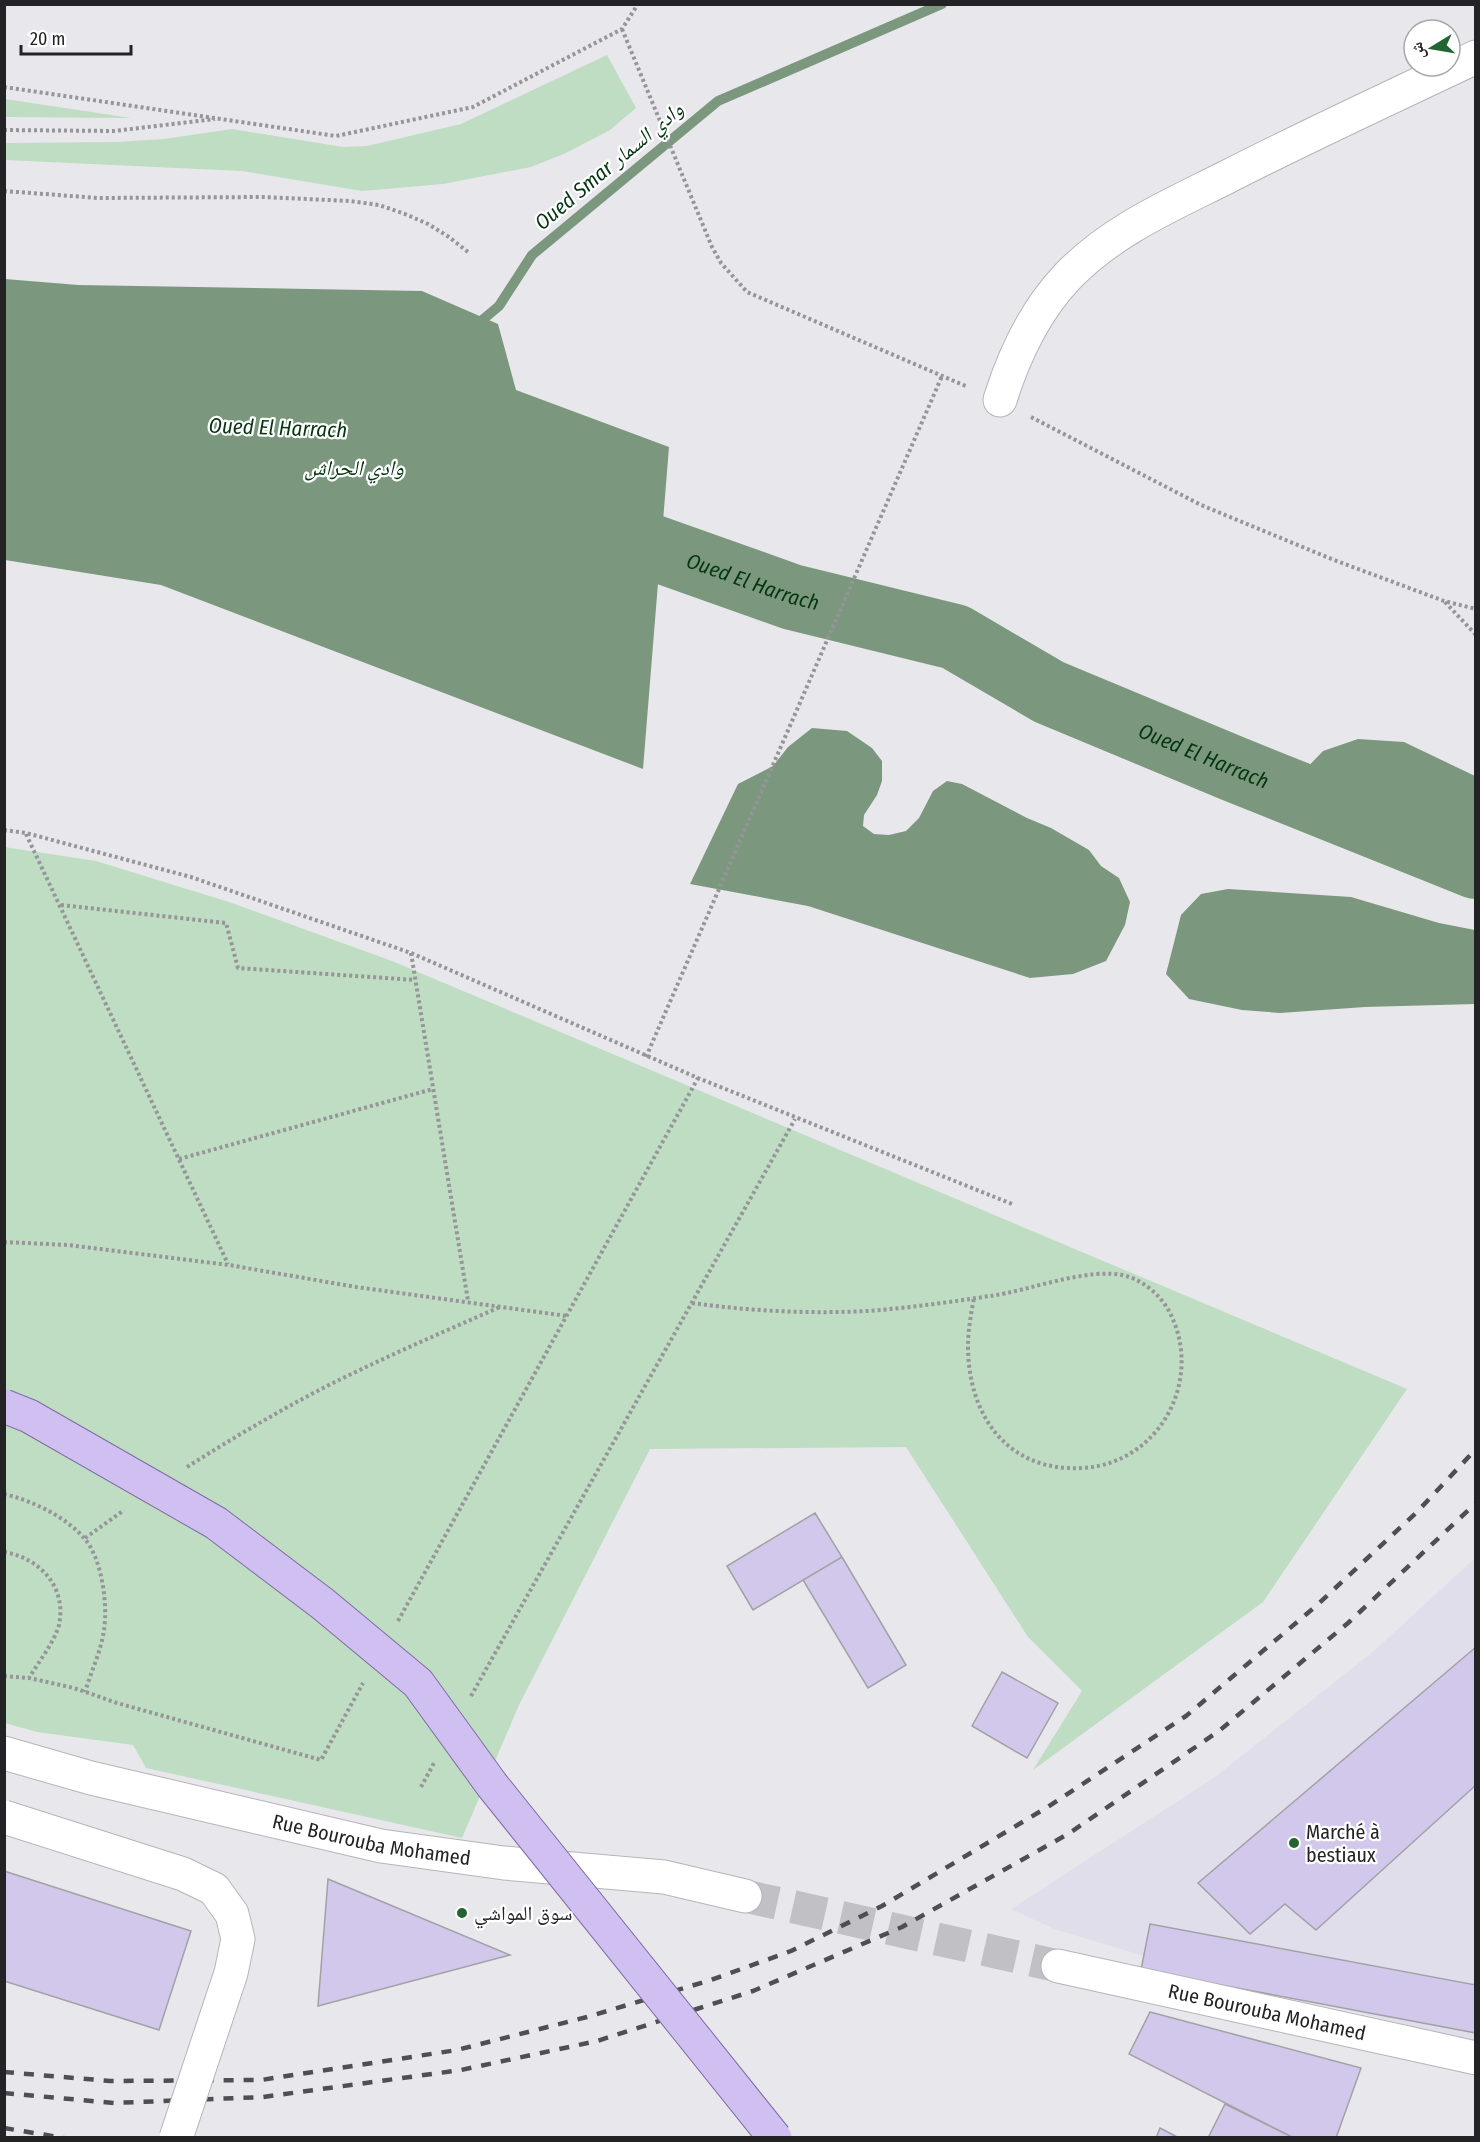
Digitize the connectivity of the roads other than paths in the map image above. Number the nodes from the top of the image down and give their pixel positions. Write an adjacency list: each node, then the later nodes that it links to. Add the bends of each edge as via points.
1 (1476, 57): 2 (street, via 1271,154 1120,233 1066,278 1044,305 1011,367)
2 (1000, 400)
3 (4, 1406): 10 (main road, bridge, via 29,1416 216,1523 418,1683 492,1785)
4 (4, 1753): 6 (street, Rue Bourouba Mohamed, via 91,1778 381,1846 504,1863 664,1877)
5 (4, 1817): 9 (street, bridge, via 183,1874 214,1889 232,1914 238,1939 231,1973)
6 (745, 1896)
7 (1058, 1966): 8 (street, Rue Bourouba Mohamed)
8 (1476, 2058)
9 (176, 2138)
10 (775, 2138)

